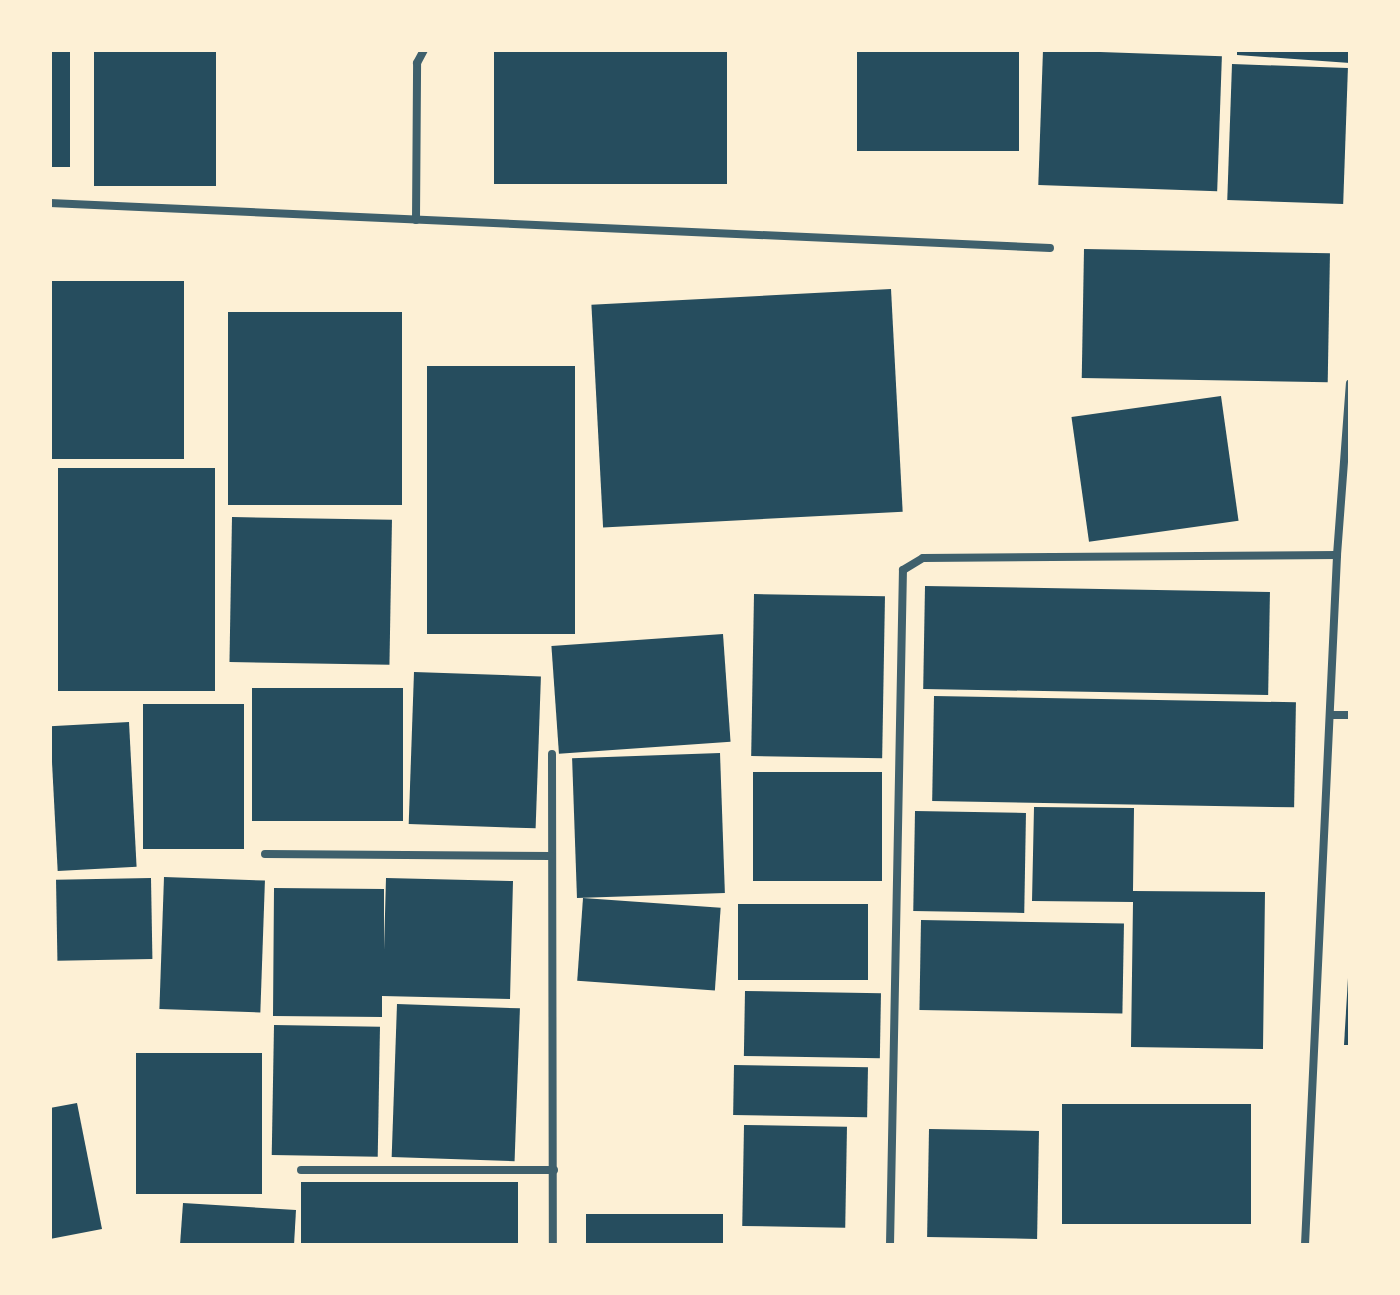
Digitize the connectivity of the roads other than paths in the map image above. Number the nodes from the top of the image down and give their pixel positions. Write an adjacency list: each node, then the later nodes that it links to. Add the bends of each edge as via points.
1 (424, 50): 3 (street, via 417,63)
2 (50, 203): 3 (street)
3 (416, 220): 4 (street)
4 (1050, 248)
5 (1350, 383): 6 (street)
6 (1337, 555): 7 (street); 15 (street, via 923,558 903,570)
7 (1333, 715): 8 (street); 16 (street)
8 (1350, 715)
9 (552, 754): 11 (street)
10 (265, 854): 11 (street)
11 (551, 856): 13 (street)
12 (301, 1170): 13 (street)
13 (554, 1170): 14 (street)
14 (553, 1245)
15 (890, 1245)
16 (1305, 1245)

